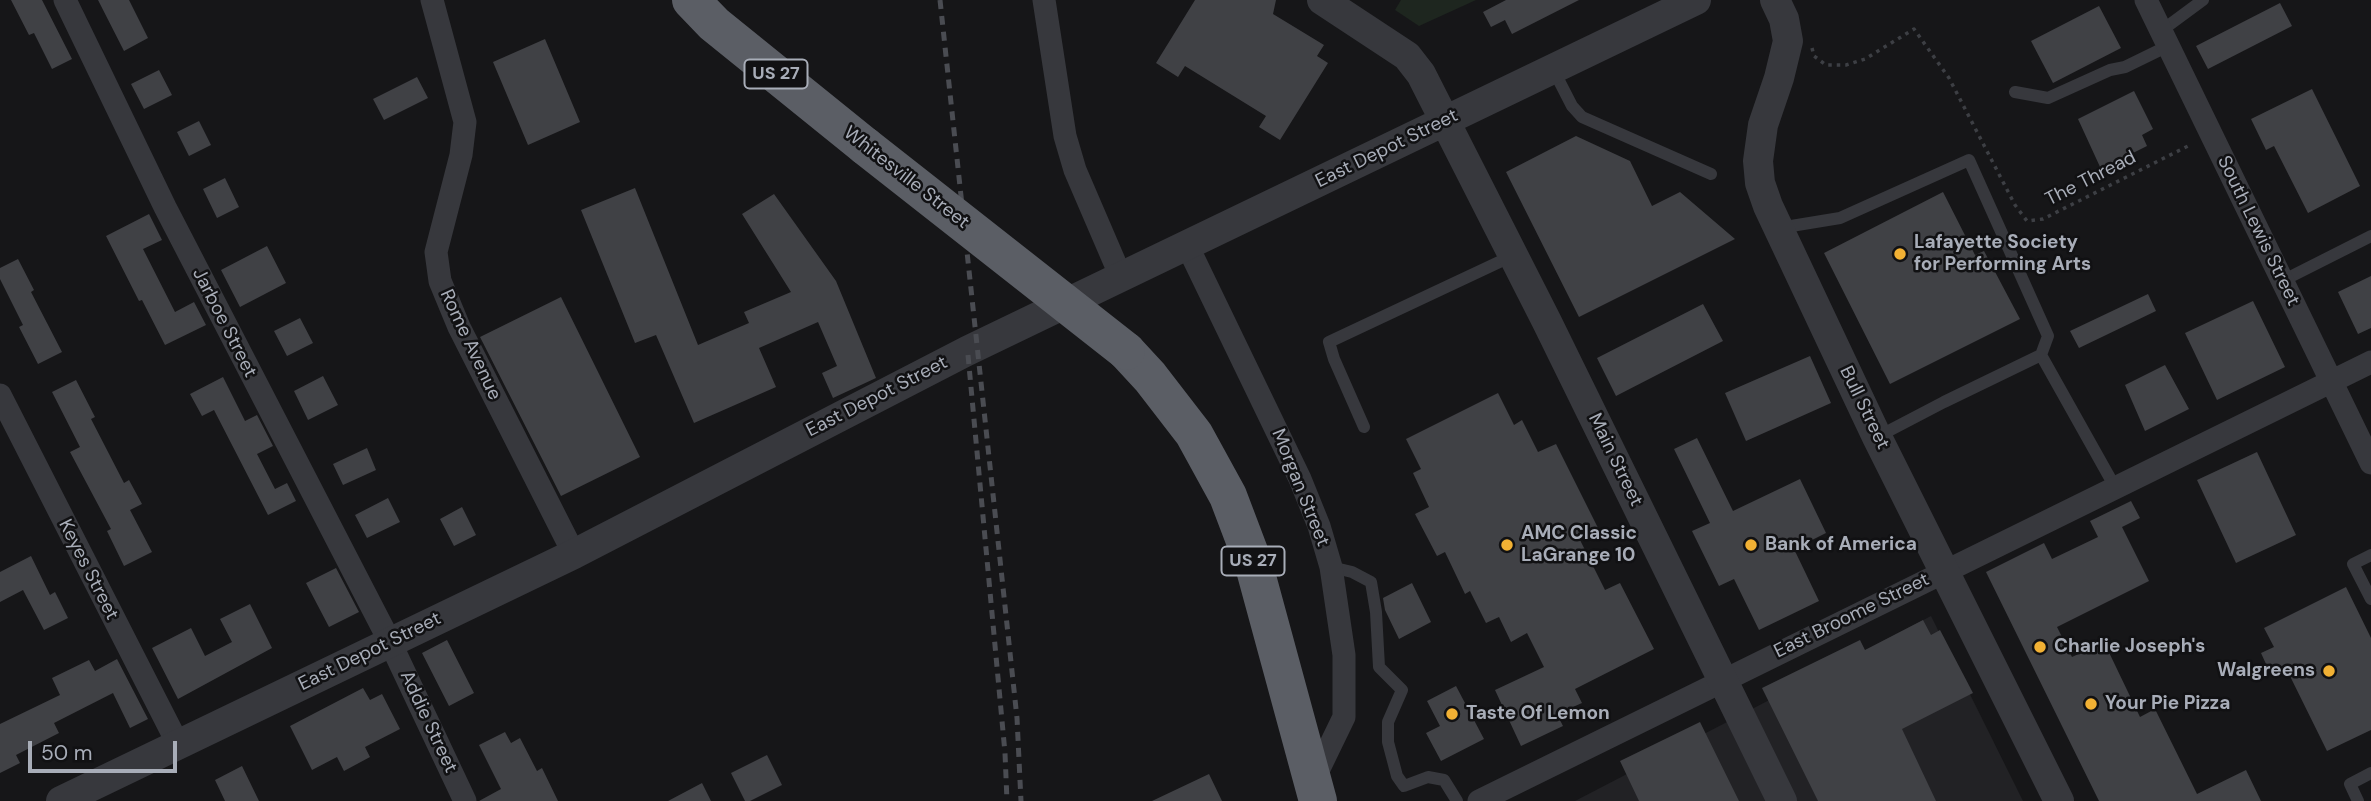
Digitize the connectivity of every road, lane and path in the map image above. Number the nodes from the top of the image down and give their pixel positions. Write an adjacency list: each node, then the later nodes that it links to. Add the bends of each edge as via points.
1 (65, 0): 37 (street, Jarboe Street, via 164,207)
2 (432, 0): 32 (street, Rome Avenue, via 465,121 436,253 440,281)
3 (691, 0): 23 (highway, Whitesville Street / US 27, bridge, via 714,24 864,146)
4 (1044, 0): 21 (street, via 1065,136)
5 (1322, 0): 14 (street, Main Street, via 1407,56)
6 (1696, 0): 12 (street, East Depot Street)
7 (1775, 0): 17 (street, Bull Street, via 1788,41 1763,125 1758,161 1760,183)
8 (2146, 0): 10 (street, South Lewis Street)
9 (2203, 0): 10 (lane)
10 (2164, 38): 13 (lane, via 2124,67 2048,97); 15 (street, South Lewis Street)
11 (1811, 46): 15 (path, The Thread, via 1814,56 1826,65 1846,65 1865,59 1914,29 1949,78 2027,221 2043,219)
12 (1553, 69): 14 (street, East Depot Street); 16 (lane, via 1582,117)
13 (2015, 92)
14 (1445, 121): 19 (street, East Depot Street); 20 (street, Main Street)
15 (2212, 136): 22 (street, South Lewis Street)
16 (1711, 174)
17 (1778, 228): 24 (lane, via 1840,218 1969,160 2048,336); 29 (street, Bull Street)
18 (2371, 236): 22 (lane)
19 (1187, 245): 21 (street, East Depot Street); 34 (street, Morgan Street, via 1300,479)
20 (1513, 255): 28 (lane, via 1329,342); 38 (street, Main Street)
21 (1121, 277): 32 (street, East Depot Street, via 967,351)
22 (2283, 281): 26 (street, South Lewis Street)
23 (1126, 352): 41 (highway, Morgan Street / US 27, via 1187,424 1228,496 1253,562)
24 (2041, 355): 29 (lane); 31 (lane)
25 (2371, 362): 26 (street, East Broome Street)
26 (2331, 381): 30 (street, South Lewis Street); 31 (street, East Broome Street)
27 (0, 395): 39 (street, Keyes Street)
28 (1364, 427)
29 (1877, 437): 35 (street, Bull Street)
30 (2371, 463)
31 (2115, 488): 35 (street, East Broome Street)
32 (574, 554): 37 (street, East Depot Street)
33 (2371, 555): 36 (lane, via 2353,564)
34 (1331, 567): 41 (street, Morgan Street, via 1344,655 1344,718); 44 (lane, via 1371,582 1379,667 1402,691 1388,722 1397,776 1404,786 1428,776 1444,780)
35 (1944, 572): 38 (street, East Broome Street); 47 (street, Bull Street)
36 (2371, 599)
37 (390, 642): 39 (street, East Depot Street); 43 (street, Addie Street)
38 (1723, 680): 45 (street, East Broome Street); 46 (street, Main Street)
39 (178, 744): 42 (street, East Depot Street)
40 (2371, 773): 48 (lane, via 2350,784)
41 (1315, 792)
42 (61, 801)
43 (465, 801)
44 (1457, 801)
45 (1479, 801)
46 (1782, 801)
47 (2059, 801)
48 (2358, 801)

